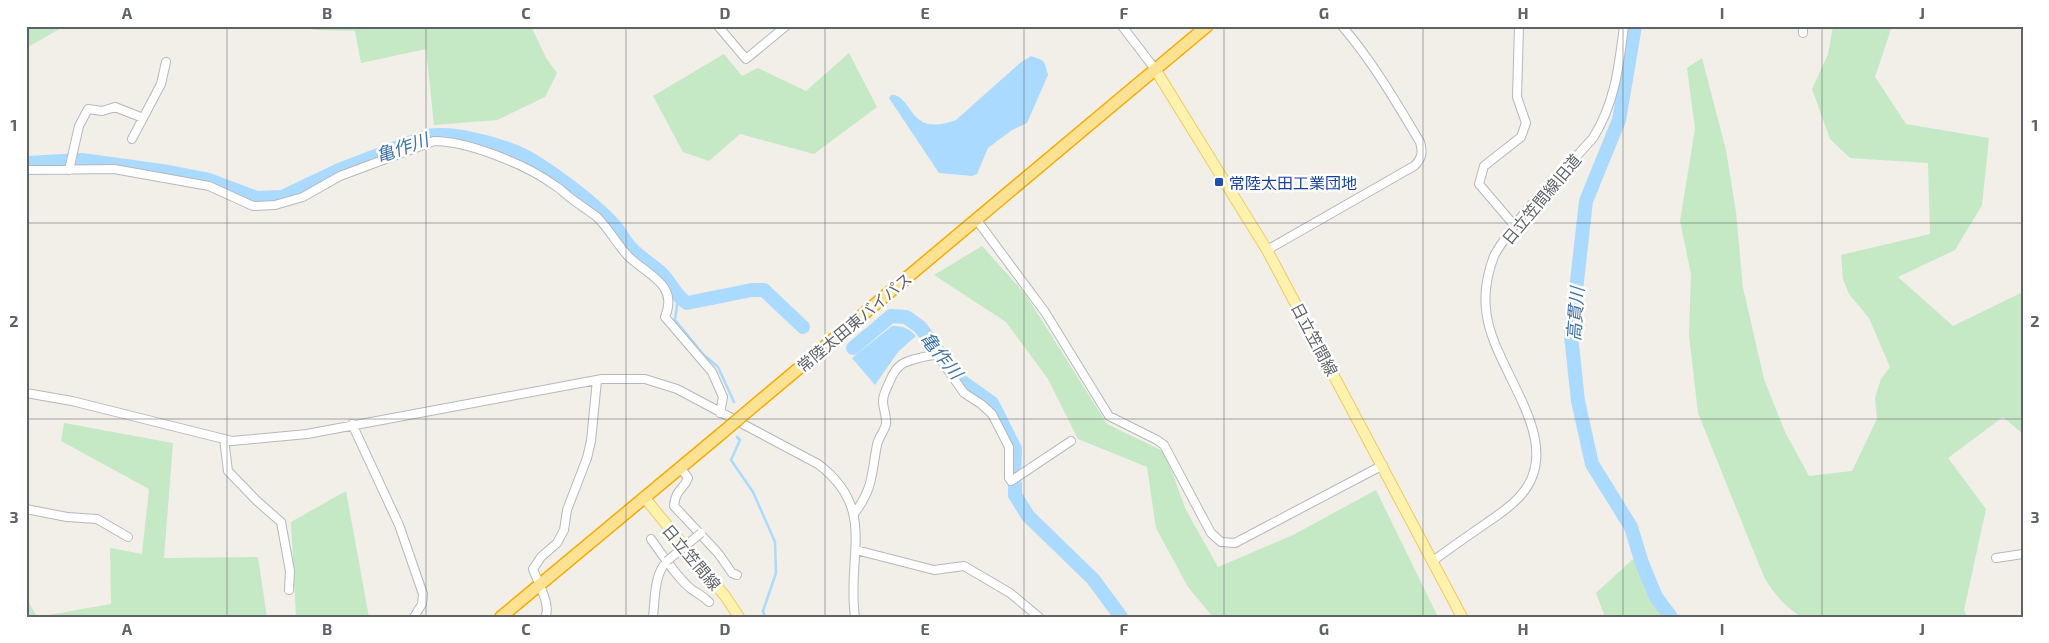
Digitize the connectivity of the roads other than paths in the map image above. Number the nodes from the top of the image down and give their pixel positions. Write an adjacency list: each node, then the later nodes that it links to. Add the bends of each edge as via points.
1 (718, 26): 2 (street, via 746,59)
2 (786, 26)
3 (1122, 26): 9 (street)
4 (1206, 26): 9 (highway, 常陸太田東バイパス)
5 (1342, 26): 16 (street, via 1383,81 1420,142 1422,156 1414,166)
6 (1519, 26): 15 (street, via 1517,97 1526,123 1521,137 1484,166 1479,184)
7 (1624, 26): 15 (street, 日立笠間線旧道, via 1612,101 1604,121 1593,138)
8 (166, 62): 10 (street, via 161,84)
9 (1155, 69): 14 (highway, 常陸太田東バイパス); 16 (main road, 日立笠間線)
10 (143, 118): 11 (street); 12 (street, via 115,107 88,109 79,126)
11 (132, 139)
12 (69, 168): 13 (street); 19 (street, via 114,169 209,186 253,206 275,205 303,196 340,176 434,141 448,141 492,154 555,185 596,217 629,256 648,271 668,294 670,306 665,318 712,372 723,397)
13 (26, 170)
14 (976, 219): 23 (street, via 1051,320 1109,416 1164,446 1211,532 1221,542 1235,543); 24 (highway, 常陸太田東バイパス, bridge)
15 (1514, 225): 35 (street, 日立笠間線旧道, via 1495,254 1488,278 1486,308 1490,333 1532,426 1537,460 1531,479 1510,506)
16 (1268, 250): 23 (main road, 日立笠間線)
17 (597, 380): 19 (street, via 625,378 659,383); 20 (street); 37 (street, via 592,441 567,510 564,530 557,543 533,568)
18 (26, 393): 21 (street, via 72,401)
19 (720, 413): 27 (street, via 818,464 843,489)
20 (352, 424): 21 (street, via 307,434); 40 (street, via 399,524 423,594 422,604)
21 (224, 439): 38 (street, via 228,471 281,522 290,571)
22 (1071, 441): 27 (street, via 1011,480 1009,447 992,414 964,393 938,356 907,361 895,370 884,396 886,426 877,443 870,485)
23 (1383, 465): 35 (main road, 日立笠間線)
24 (680, 467): 25 (highway, 常陸太田東バイパス); 28 (street, via 688,478 678,491 674,506)
25 (644, 497): 37 (highway, 常陸太田東バイパス); 44 (main road, 日立笠間線)
26 (26, 509): 29 (street, via 97,519)
27 (854, 514): 31 (street)
28 (701, 533): 34 (street, bridge); 36 (street, via 732,573)
29 (128, 537)
30 (651, 539): 34 (street)
31 (856, 550): 45 (street); 46 (street, via 934,570 964,566 1010,593)
32 (2023, 554): 33 (street)
33 (1996, 558)
34 (667, 561): 39 (street, via 695,592); 43 (street, via 658,578)
35 (1433, 561): 47 (main road, 日立笠間線)
36 (738, 575)
37 (539, 585): 41 (highway, 常陸太田東バイパス); 42 (street, via 548,605)
38 (289, 590)
39 (709, 602)
40 (414, 617)
41 (501, 617)
42 (546, 617)
43 (653, 617)
44 (739, 617)
45 (854, 617)
46 (1039, 617)
47 (1462, 617)

